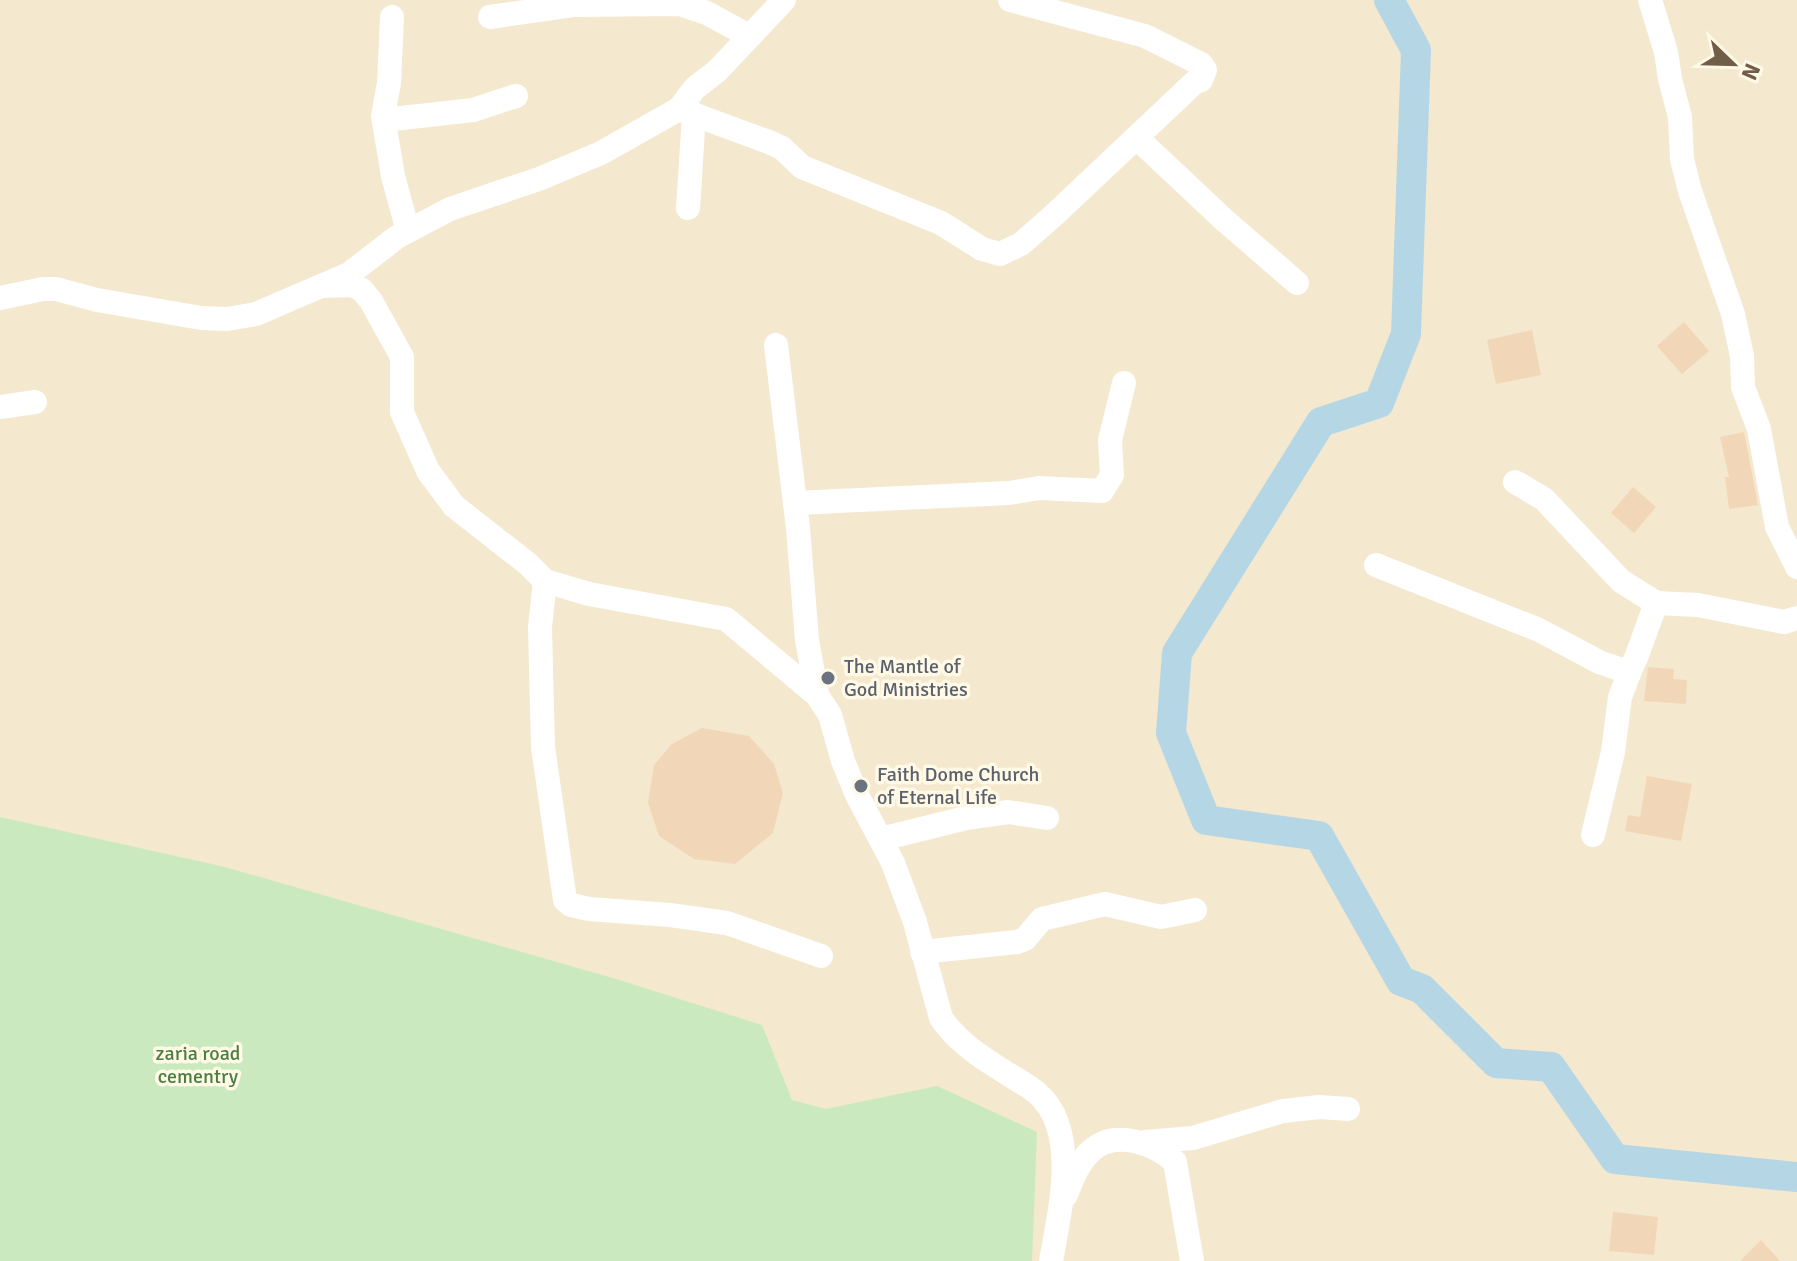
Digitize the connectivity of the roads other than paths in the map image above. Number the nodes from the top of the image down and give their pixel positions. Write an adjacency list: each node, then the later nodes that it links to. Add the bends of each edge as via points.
1 (784, 0): 7 (street)
2 (1010, 0): 11 (street, via 1145,36 1201,64 1201,80)
3 (1650, 0): 24 (street, via 1666,52 1690,191 1733,314 1743,387 1759,429 1777,527)
4 (578, 2): 6 (street); 7 (street, via 680,4)
5 (392, 17): 10 (street)
6 (490, 17)
7 (749, 36): 9 (street, via 695,88)
8 (516, 96): 10 (street, via 473,110)
9 (686, 112): 11 (street, via 769,142 802,167 941,223 989,253 1000,254 1032,235); 12 (street); 13 (street, via 601,153 450,209)
10 (384, 120): 13 (street)
11 (1137, 138): 14 (street)
12 (688, 208)
13 (408, 231): 15 (street, via 349,274)
14 (1297, 283)
15 (322, 286): 16 (street, via 256,314 227,319 56,289); 25 (street, via 352,285 371,301 402,357 402,412 428,471 454,506)
16 (0, 298)
17 (776, 345): 22 (street)
18 (1124, 383): 22 (street, via 1110,440 1112,475 1102,491 1039,488)
19 (35, 402): 20 (street)
20 (0, 407)
21 (1515, 482): 26 (street, via 1550,505 1621,581)
22 (795, 503): 29 (street)
23 (1376, 565): 28 (street, via 1539,630 1615,669)
24 (1797, 567)
25 (545, 581): 29 (street, via 726,619); 35 (street, via 540,627 543,747 565,900 589,909 727,923)
26 (1656, 603): 27 (street, via 1698,605 1784,622); 28 (street)
27 (1797, 618)
28 (1632, 666): 31 (street, via 1620,697)
29 (817, 695): 32 (street, via 830,715 857,795)
30 (1047, 818): 32 (street, via 1008,812)
31 (1593, 835)
32 (881, 839): 34 (street)
33 (1195, 910): 34 (street, via 1161,917 1105,904 1042,919 1017,942)
34 (922, 952): 36 (street, via 941,1018 950,1031)
35 (821, 956)
36 (1046, 1102): 38 (street, via 1063,1122 1087,1137); 40 (street, via 1060,1125)
37 (1348, 1109): 39 (street, via 1283,1111 1193,1138)
38 (1117, 1141): 39 (street); 40 (street, via 1091,1150)
39 (1145, 1142): 42 (street, via 1175,1162)
40 (1059, 1212): 41 (street)
41 (1051, 1261)
42 (1192, 1261)

